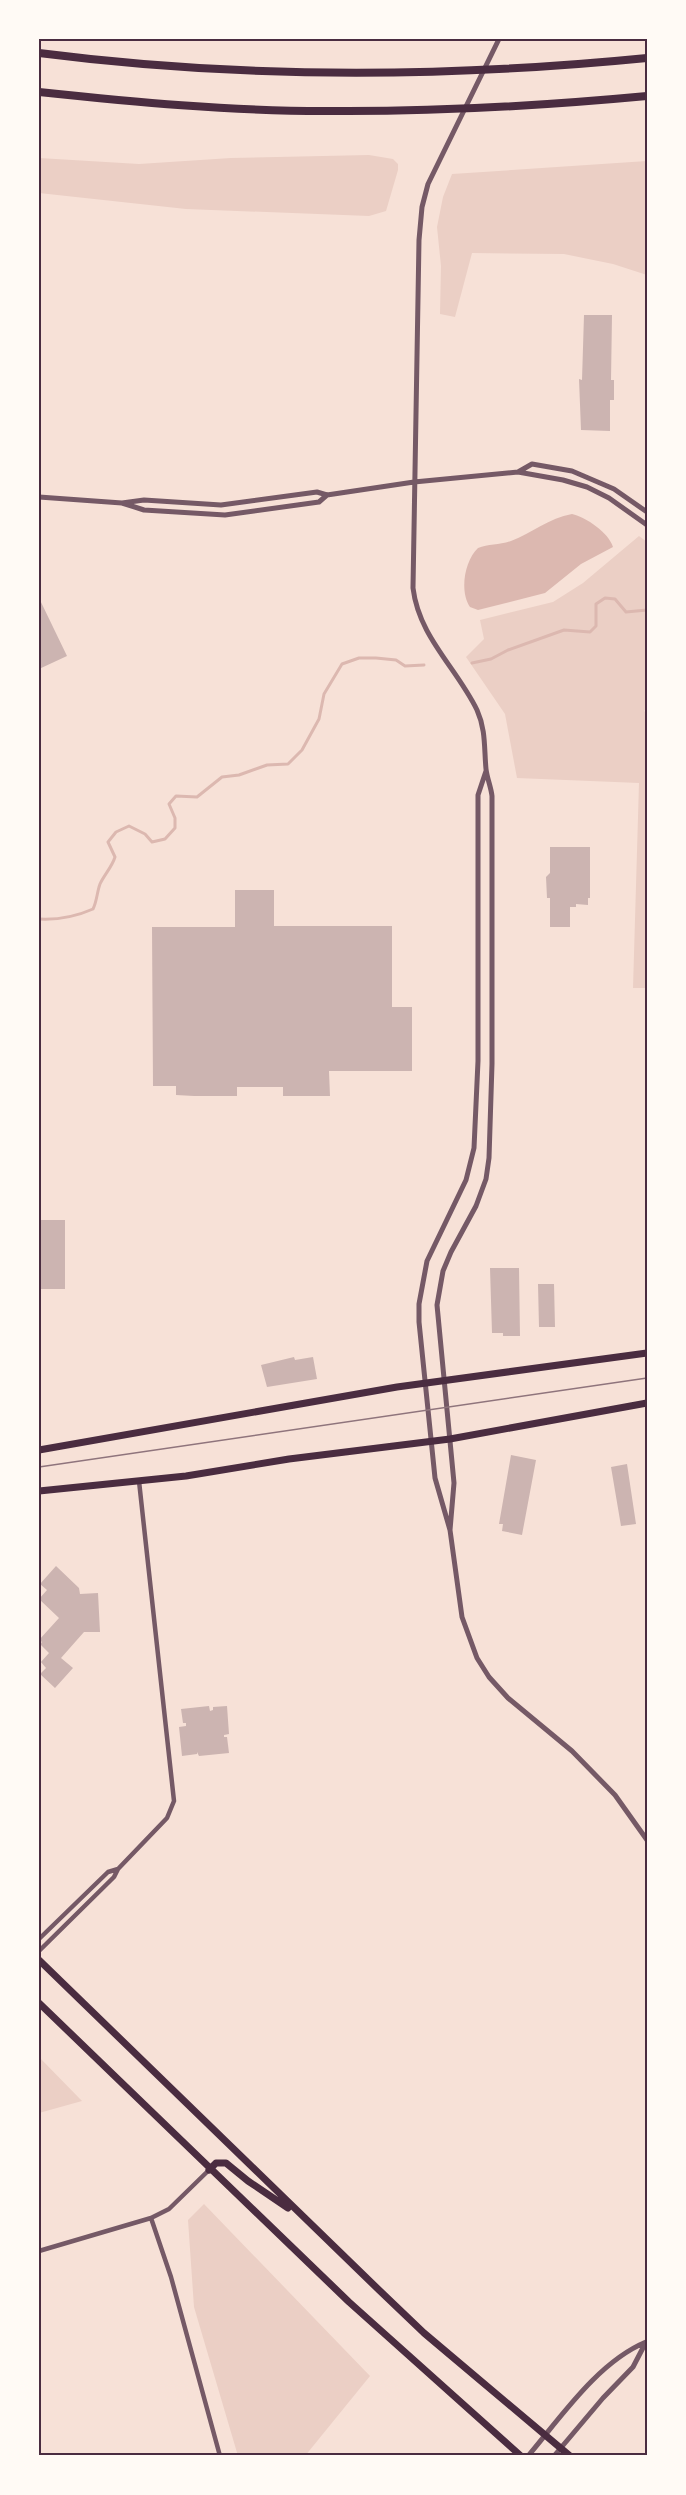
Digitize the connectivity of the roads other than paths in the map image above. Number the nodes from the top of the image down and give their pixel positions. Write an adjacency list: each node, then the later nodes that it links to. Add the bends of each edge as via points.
1 (499, 39): 7 (street, via 441,154 424,197 420,219)
2 (39, 53): 3 (highway, via 156,66 315,73 481,71)
3 (647, 58)
4 (39, 92): 5 (highway, via 155,104 324,111 504,107)
5 (647, 96)
6 (518, 472): 7 (street); 11 (street, via 532,464 573,471 615,489); 12 (street, via 586,487)
7 (414, 482): 8 (street); 13 (street, via 414,601 425,630 476,709 486,740)
8 (327, 495): 10 (street, via 317,492 221,505 139,500); 10 (street, via 319,502 225,515 144,510)
9 (39, 497): 10 (street)
10 (122, 503)
11 (647, 512)
12 (647, 525)
13 (486, 769): 15 (street, via 492,796 493,857 489,1158 476,1206 451,1252 441,1281 437,1320); 16 (street, via 478,795 478,1061 474,1148 470,1170 427,1261 422,1282 419,1322)
14 (647, 1353): 15 (main road)
15 (444, 1382): 16 (main road); 18 (street)
16 (426, 1384): 19 (street); 20 (main road)
17 (647, 1404): 18 (main road)
18 (450, 1439): 19 (main road); 23 (street, via 454,1490)
19 (430, 1441): 21 (main road); 23 (street, via 438,1493)
20 (39, 1450)
21 (139, 1482): 22 (main road); 25 (street, via 174,1796 170,1814)
22 (39, 1491)
23 (450, 1530): 24 (street, via 463,1625 483,1669 517,1707 572,1751 599,1779 622,1803)
24 (647, 1840)
25 (118, 1869): 26 (street, via 108,1872); 27 (street)
26 (39, 1939)
27 (39, 1950)
28 (39, 1960): 32 (main road)
29 (39, 2002): 30 (main road)
30 (209, 2170): 31 (street, via 169,2209); 32 (main road, via 221,2161 226,2163); 38 (main road)
31 (151, 2218): 33 (street); 37 (street)
32 (303, 2218): 35 (main road, via 424,2333)
33 (39, 2251)
34 (647, 2342): 35 (street, via 616,2359); 36 (street, via 633,2367)
35 (546, 2435): 36 (main road); 39 (street)
36 (561, 2448): 40 (street); 41 (main road)
37 (220, 2456)
38 (520, 2456)
39 (528, 2456)
40 (554, 2456)
41 (570, 2456)

